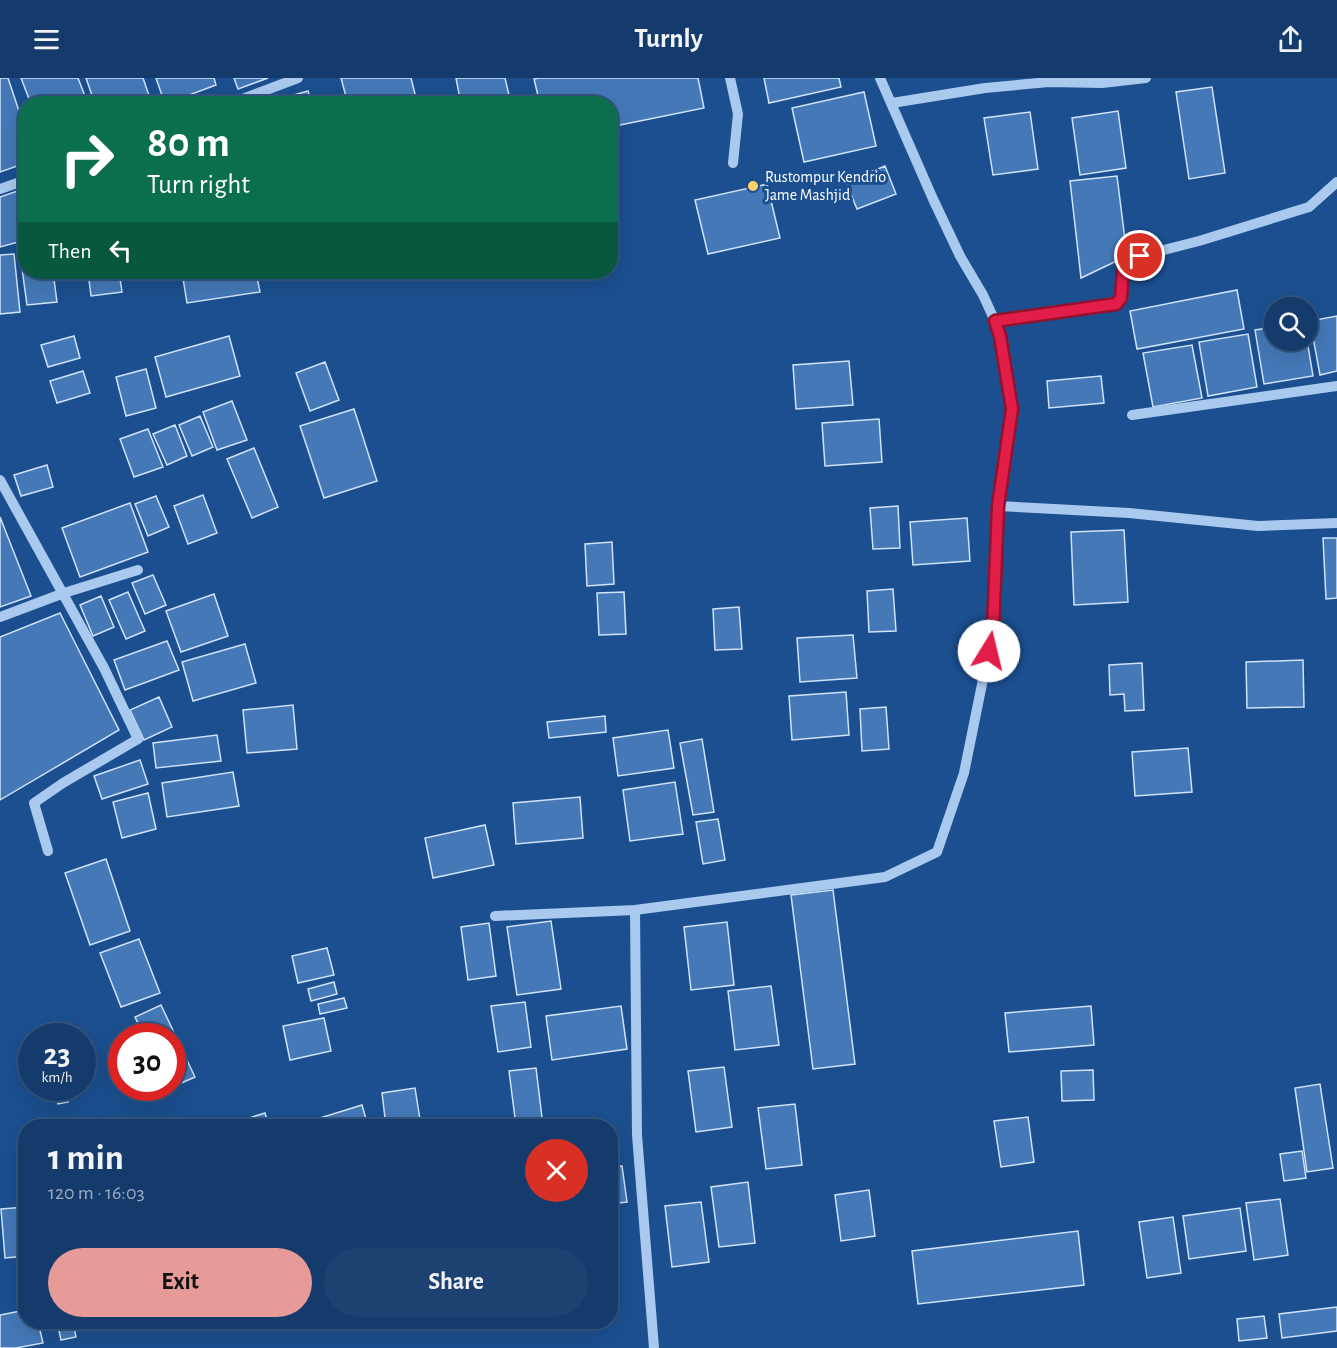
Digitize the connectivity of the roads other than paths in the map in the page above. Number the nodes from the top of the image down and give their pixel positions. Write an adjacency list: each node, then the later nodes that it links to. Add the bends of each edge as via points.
1 (298, 78): 5 (street)
2 (730, 78): 7 (street, via 738,114)
3 (880, 78): 6 (street)
4 (1146, 78): 6 (street, via 985,88)
5 (251, 96)
6 (892, 103): 11 (street, via 933,199)
7 (733, 163)
8 (1337, 182): 11 (street, via 1309,207 1140,256 1123,271 1121,298 1116,304)
9 (18, 183): 10 (street)
10 (0, 189)
11 (995, 321): 15 (street, via 1012,409)
12 (1337, 386): 13 (street)
13 (1132, 415)
14 (0, 480): 18 (street)
15 (998, 506): 16 (street, via 1129,513 1258,526); 21 (street, via 993,630 964,773 937,852 885,877)
16 (1337, 523)
17 (138, 570): 18 (street)
18 (64, 593): 19 (street); 20 (street, via 138,739 34,803)
19 (0, 617)
20 (48, 851)
21 (635, 910): 22 (street); 23 (street, via 637,1135)
22 (495, 916)
23 (654, 1348)

